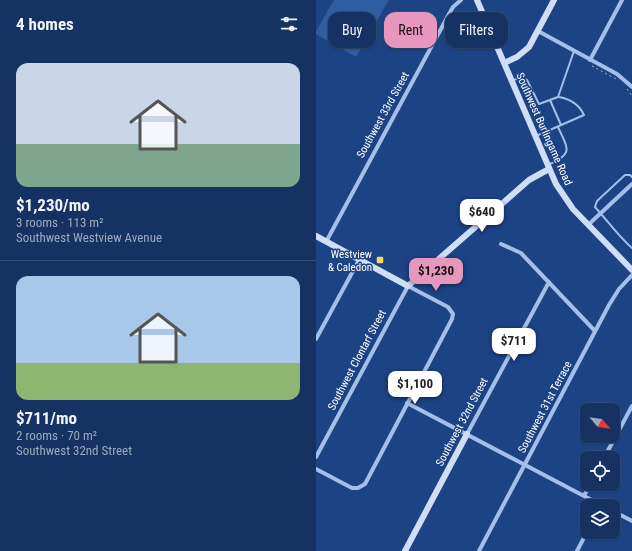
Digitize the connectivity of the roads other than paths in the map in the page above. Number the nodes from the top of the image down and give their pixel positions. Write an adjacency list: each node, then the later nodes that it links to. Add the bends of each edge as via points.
1 (460, 0): 22 (street, Southwest 33rd Street, via 448,14)
2 (476, 0): 8 (street, Southwest Burlingame Road)
3 (554, 0): 5 (street)
4 (622, 0): 7 (street)
5 (538, 32): 6 (street); 8 (street, via 525,51)
6 (574, 51): 7 (street); 11 (lane)
7 (590, 60): 10 (street, via 622,77)
8 (504, 63): 9 (street, Southwest Burlingame Road)
9 (511, 81): 12 (lane, via 520,78 527,80 539,104); 15 (street, Southwest Burlingame Road)
10 (632, 87)
11 (558, 97): 12 (lane); 13 (lane, via 572,101 584,115)
12 (550, 100): 13 (lane)
13 (561, 125): 14 (lane)
14 (558, 127): 15 (lane); 16 (lane, via 567,151 561,160)
15 (535, 136): 16 (street, Southwest Burlingame Road)
16 (548, 167): 20 (street, Southwest Burlingame Road, via 568,202); 29 (street, Southwest Clontarf Street, via 529,180)
17 (632, 177): 19 (lane, via 625,175 597,201 595,207)
18 (632, 184): 19 (street)
19 (601, 213): 20 (street); 24 (lane)
20 (588, 225): 26 (street, Southwest Burlingame Road)
21 (316, 236): 22 (street)
22 (326, 242): 25 (street)
23 (501, 244): 28 (street, via 521,254)
24 (632, 248)
25 (359, 260): 29 (street); 31 (street)
26 (632, 270)
27 (632, 275): 30 (street, Southwest 31st Terrace, via 615,296)
28 (548, 282): 30 (street); 34 (street, Southwest 32nd Street)
29 (408, 286): 32 (street, via 448,307 452,312 452,319); 36 (street, Southwest Clontarf Street)
30 (595, 330): 37 (street, Southwest 31st Terrace)
31 (316, 339)
32 (408, 403): 34 (street); 38 (street, via 365,484 358,488 349,487)
33 (632, 406): 35 (street)
34 (467, 434): 37 (street); 45 (street, Southwest 32nd Street)
35 (608, 451)
36 (316, 457)
37 (524, 465): 40 (street); 46 (street, Southwest 31st Terrace)
38 (316, 469)
39 (586, 491): 40 (street)
40 (584, 496): 41 (street)
41 (589, 499)
42 (620, 515): 43 (street)
43 (632, 521)
44 (583, 539): 47 (street)
45 (405, 551)
46 (479, 551)
47 (577, 551)

